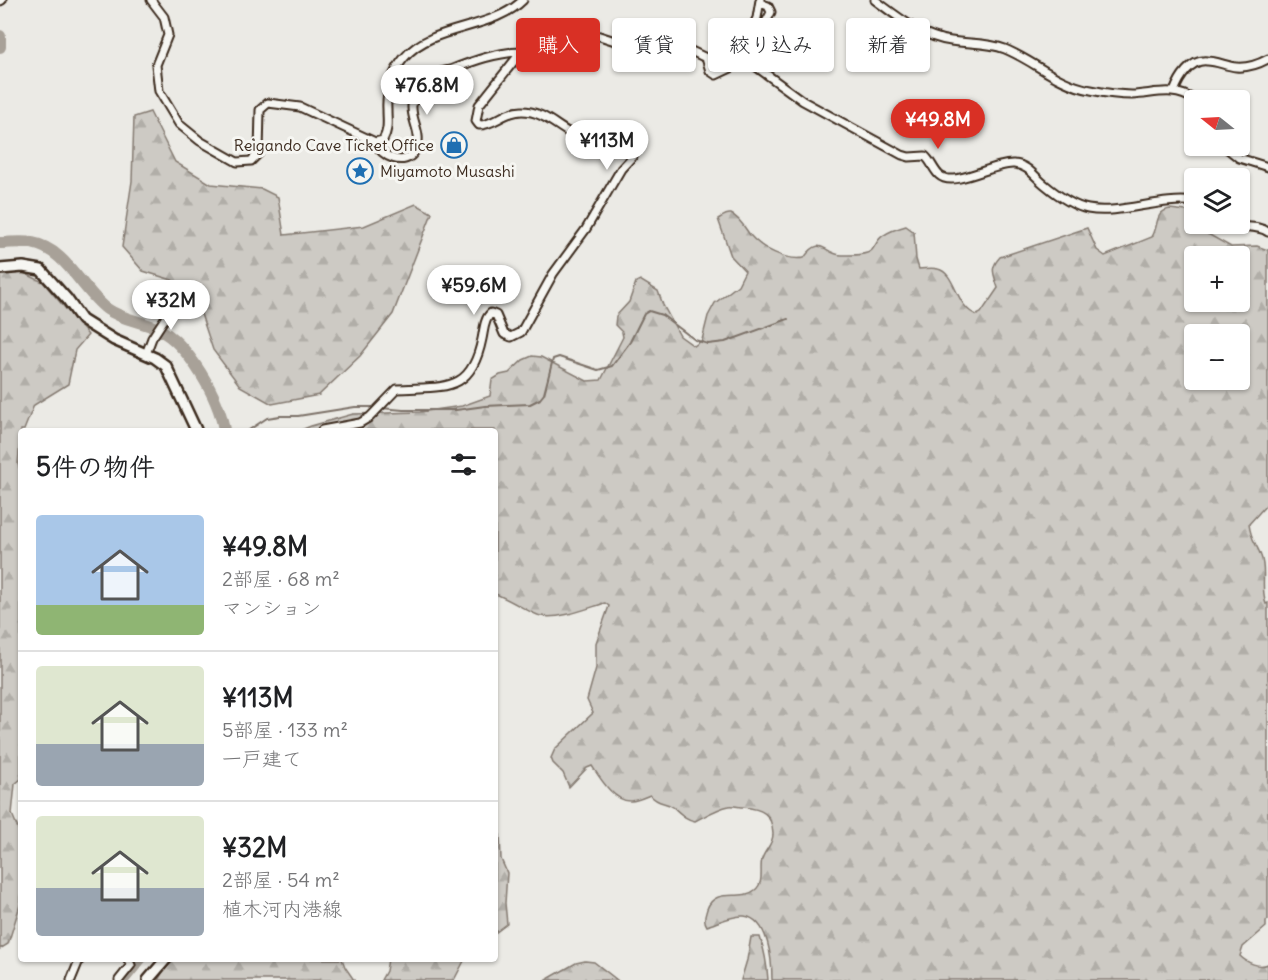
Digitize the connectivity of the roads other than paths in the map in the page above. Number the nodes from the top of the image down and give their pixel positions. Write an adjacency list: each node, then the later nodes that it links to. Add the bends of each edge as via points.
1 (151, 0): 11 (street, via 164,17 168,35 156,65 159,91 178,124 200,141 237,162 251,161 259,153 260,110 268,103 300,107)
2 (523, 0): 11 (street, via 507,13 424,42 404,58 388,88 388,131 383,140)
3 (875, 0): 9 (street, via 923,33 949,41 996,46 1069,85 1131,95)
4 (760, 2): 5 (street, via 757,18 733,67 716,75 706,58 687,50); 14 (street, via 771,12 752,49 751,63 803,101 902,155 925,156 944,178 1013,164 1022,165 1057,194 1087,209)
5 (600, 36)
6 (516, 52): 11 (street, via 500,53 432,76 417,89 412,108 419,139 409,158 384,156)
7 (516, 59): 21 (street, via 479,105 479,125 487,125 510,112 525,111 538,114 572,135 613,131 628,144 633,156 553,274 521,332 511,337 504,334 496,315 491,313 486,318 474,369 465,378 448,385 397,389 370,417)
8 (1268, 59): 9 (street, via 1250,67 1198,62 1185,72)
9 (1174, 92): 10 (street)
10 (1184, 95)
11 (375, 142)
12 (1236, 156): 13 (street)
13 (1268, 167)
14 (1184, 203)
15 (1250, 227): 16 (street)
16 (1268, 232)
17 (0, 269): 19 (main road, via 41,270 82,320)
18 (168, 312): 19 (street)
19 (146, 354): 20 (main road, via 166,366)
20 (195, 428)
21 (333, 428)
22 (78, 962): 25 (street)
23 (130, 962): 26 (street)
24 (164, 962): 27 (main road)
25 (71, 980)
26 (119, 980)
27 (148, 980)

